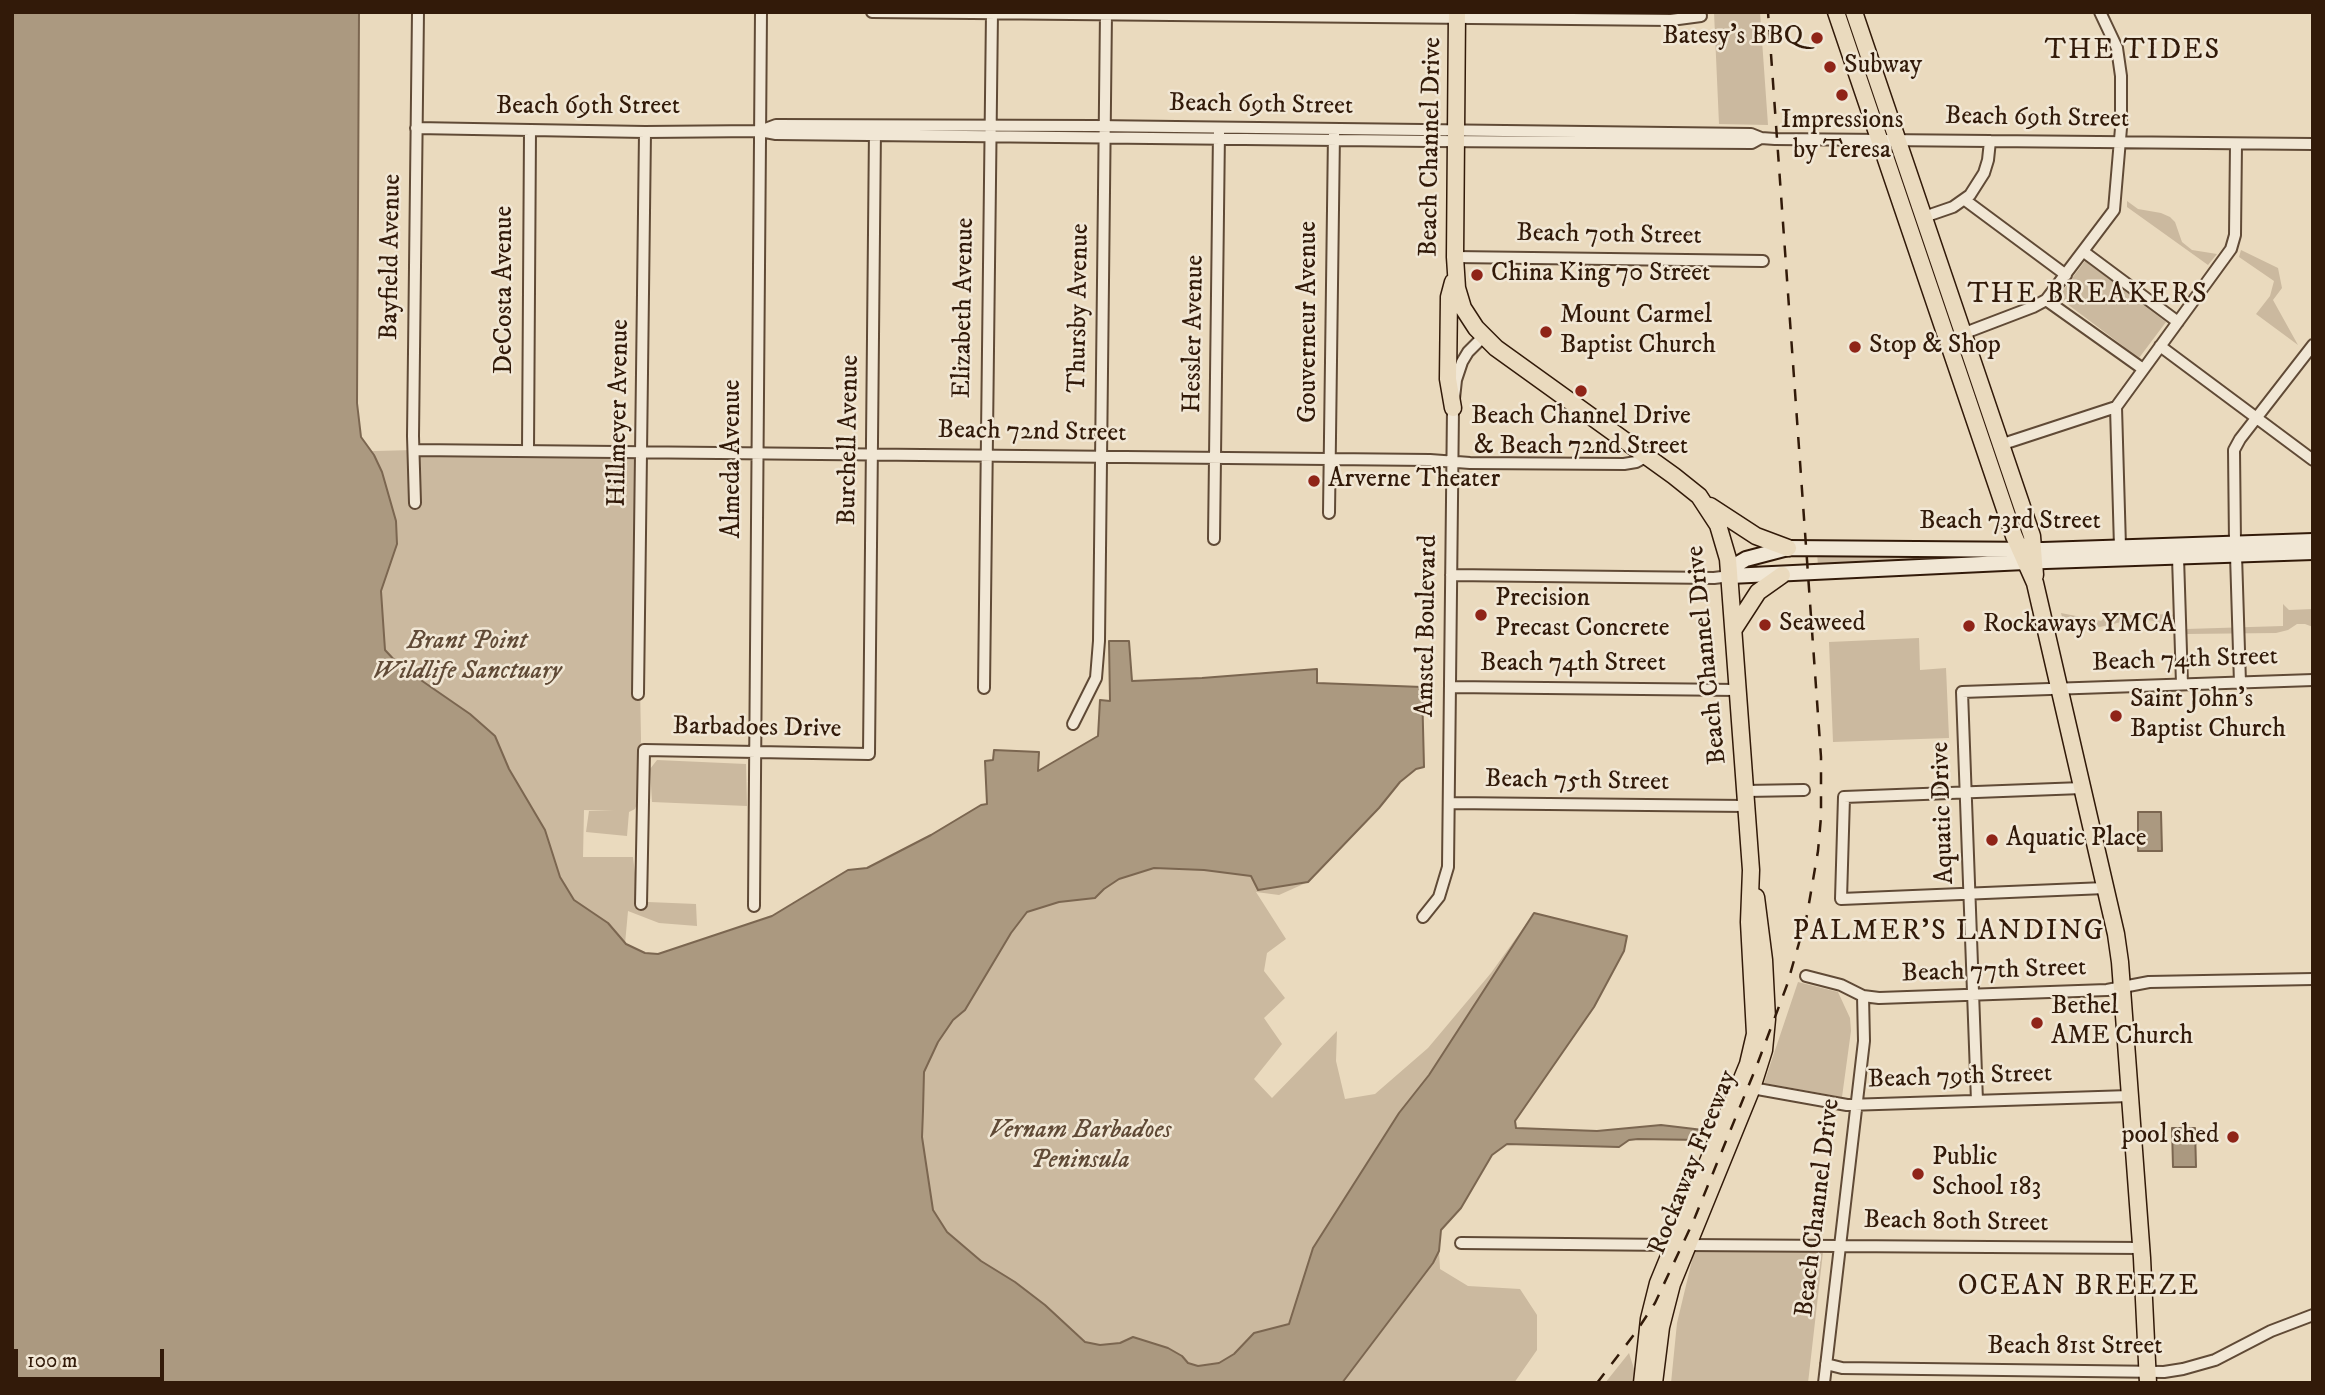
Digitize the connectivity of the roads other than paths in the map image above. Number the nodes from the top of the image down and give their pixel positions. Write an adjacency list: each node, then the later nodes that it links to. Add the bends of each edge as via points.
1 (418, 12): 11 (street, Bayfield Avenue)
2 (761, 12): 13 (street, Almeda Avenue)
3 (872, 12): 7 (street)
4 (1685, 12): 10 (street, via 1701,16 1671,20)
5 (1854, 12): 22 (main road)
6 (2100, 12): 24 (street, via 2120,57)
7 (992, 13): 8 (street); 16 (street, Elizabeth Avenue)
8 (1106, 13): 10 (street); 17 (street, Thursby Avenue)
9 (1839, 13): 21 (main road)
10 (1457, 15): 20 (main road, Beach Channel Drive)
11 (416, 128): 12 (street, Beach 69th Street); 44 (street, Bayfield Avenue)
12 (530, 131): 15 (street, Beach 69th Street); 45 (street, DeCosta Avenue)
13 (760, 131): 14 (street, Beach 69th Street); 15 (street, Beach 69th Street); 47 (street, Almeda Avenue)
14 (875, 131): 16 (street, Beach 69th Street); 48 (street, Burchell Avenue)
15 (645, 132): 46 (street, Hillmeyer Avenue)
16 (990, 132): 17 (street, Beach 69th Street); 49 (street, Elizabeth Avenue)
17 (1105, 132): 18 (street, Beach 69th Street); 50 (street, Thursby Avenue)
18 (1219, 134): 19 (street, Beach 69th Street); 52 (street, Hessler Avenue)
19 (1334, 135): 20 (street, Beach 69th Street); 53 (street, Gouverneur Avenue)
20 (1456, 136): 21 (street, Beach 69th Street, via 1751,134 1761,138); 31 (main road, Beach Channel Drive)
21 (1881, 140): 22 (street, Beach 69th Street); 36 (main road)
22 (1899, 140): 23 (street, Beach 69th Street); 28 (main road)
23 (1990, 141): 24 (street, Beach 69th Street); 27 (street, via 1984,173)
24 (2120, 142): 25 (street, Beach 69th Street); 29 (street, via 2115,207)
25 (2236, 144): 26 (street, Beach 69th Street); 34 (street, via 2234,243)
26 (2313, 145)
27 (1965, 200): 28 (street); 32 (street)
28 (1924, 217): 36 (main road)
29 (2084, 251): 32 (street); 34 (street)
30 (1763, 261): 31 (street, Beach 70th Street)
31 (1455, 265): 35 (main road, Beach Channel Drive, via 1463,308); 41 (main road, via 1449,297 1448,379)
32 (2066, 275): 33 (street)
33 (2046, 300): 36 (street); 39 (street)
34 (2178, 322): 38 (street)
35 (1483, 337): 41 (street, Amstel Boulevard, via 1462,362); 51 (main road, Beach Channel Drive)
36 (1955, 337): 43 (main road); 65 (main road)
37 (2313, 345): 42 (street)
38 (2160, 346): 39 (street); 42 (street)
39 (2143, 369): 40 (street)
40 (2116, 407): 43 (street); 61 (street)
41 (1453, 408): 55 (street, Amstel Boulevard)
42 (2256, 418): 54 (street); 63 (street, via 2233,454)
43 (2000, 444): 65 (main road, via 2032,536)
44 (414, 450): 45 (street, Beach 72nd Street); 57 (street, Bayfield Avenue)
45 (528, 450): 46 (street, Beach 72nd Street)
46 (642, 452): 47 (street, Beach 72nd Street); 79 (street, Hillmeyer Avenue)
47 (757, 453): 48 (street, Beach 72nd Street); 81 (street, Almeda Avenue)
48 (873, 454): 49 (street, Beach 72nd Street); 82 (street, Burchell Avenue)
49 (986, 455): 50 (street, Beach 72nd Street); 75 (street, Elizabeth Avenue)
50 (1101, 456): 52 (street, Beach 72nd Street); 80 (street, Thursby Avenue, via 1097,672)
51 (1647, 456): 55 (street, Beach 72nd Street, via 1624,464); 56 (main road, Beach Channel Drive)
52 (1216, 457): 53 (street, Beach 72nd Street); 59 (street, Hessler Avenue)
53 (1331, 458): 55 (street, Beach 72nd Street); 58 (street, Gouverneur Avenue)
54 (2313, 460)
55 (1453, 461): 68 (street, Amstel Boulevard)
56 (1705, 502): 62 (main road, via 1756,536); 67 (main road, Beach Channel Drive, via 1722,533)
57 (415, 503)
58 (1329, 513)
59 (1214, 539)
60 (2313, 541): 63 (street, Beach 73rd Street)
61 (2120, 547): 63 (street, Beach 73rd Street); 65 (street, Beach 73rd Street)
62 (1788, 548): 65 (street, Beach 73rd Street); 67 (street, Beach 73rd Street, via 1746,559)
63 (2236, 549): 64 (street, Beach 73rd Street); 66 (street, Beach 73rd Street); 72 (street)
64 (2313, 552)
65 (2029, 556): 66 (street, Beach 73rd Street); 69 (street, Beach 73rd Street); 76 (main road)
66 (2178, 557): 73 (street)
67 (1724, 574): 68 (street, Beach 73rd Street); 69 (street, Beach 73rd Street); 70 (main road, Beach Channel Drive)
68 (1451, 575): 74 (street, Amstel Boulevard)
69 (1782, 575): 70 (main road, via 1755,596)
70 (1734, 629): 77 (main road, Beach Channel Drive)
71 (2313, 680): 72 (street, Beach 74th Street)
72 (2240, 682): 73 (street, Beach 74th Street)
73 (2182, 684): 76 (street, Beach 74th Street)
74 (1450, 687): 77 (street, Beach 74th Street); 87 (street, Amstel Boulevard)
75 (984, 688)
76 (2059, 688): 78 (street, Beach 74th Street); 83 (main road)
77 (1738, 690): 86 (main road, Beach Channel Drive)
78 (1962, 692): 85 (street, Aquatic Drive)
79 (638, 694)
80 (1073, 724)
81 (755, 753): 82 (street, Barbadoes Drive); 90 (street, Barbadoes Drive, via 644,750); 91 (street, Almeda Avenue)
82 (869, 754)
83 (2082, 788): 85 (street); 88 (main road)
84 (1804, 790): 86 (street, Beach 75th Street)
85 (1966, 792): 89 (street, Aquatic Drive); 89 (street, via 1844,797 1841,899)
86 (1746, 799): 87 (street, Beach 75th Street); 93 (main road, Beach Channel Drive, via 1751,870 1761,922)
87 (1450, 803): 92 (street, Amstel Boulevard, via 1448,872 1439,897)
88 (2105, 888): 89 (street); 96 (main road)
89 (1969, 894): 97 (street, Aquatic Drive)
90 (641, 904)
91 (754, 906)
92 (1423, 917)
93 (1758, 960): 99 (main road, Rockaway Freeway, via 1767,1035); 104 (main road, Rockaway Freeway, via 1752,1050)
94 (1806, 976): 98 (street, Beach 77th Street)
95 (2313, 979): 96 (street, Beach 77th Street, via 2149,982)
96 (2121, 987): 97 (street, Beach 77th Street); 100 (main road)
97 (1973, 995): 98 (street, Beach 77th Street); 101 (street, Aquatic Drive)
98 (1863, 996): 102 (street, Beach Channel Drive, via 1864,1041)
99 (1752, 1088): 102 (street, Beach 79th Street); 104 (main road, Rockaway Freeway)
100 (2130, 1096): 101 (street, Beach 79th Street); 106 (main road)
101 (1977, 1101): 102 (street, Beach 79th Street)
102 (1855, 1105): 105 (street, Beach Channel Drive)
103 (1461, 1243): 104 (street, Beach 80th Street)
104 (1680, 1245): 105 (street, Beach 80th Street); 110 (main road, Rockaway Freeway, via 1652,1306); 111 (main road, Rockaway Freeway, via 1663,1314)
105 (1840, 1245): 106 (street, Beach 80th Street); 108 (street, Beach Channel Drive)
106 (2141, 1248): 109 (main road)
107 (2313, 1315): 109 (street, Beach 81st Street, via 2216,1360)
108 (1826, 1364): 109 (street, Beach 81st Street); 112 (street, Beach Channel Drive)
109 (2148, 1378)
110 (1642, 1383)
111 (1654, 1383)
112 (1824, 1383)

